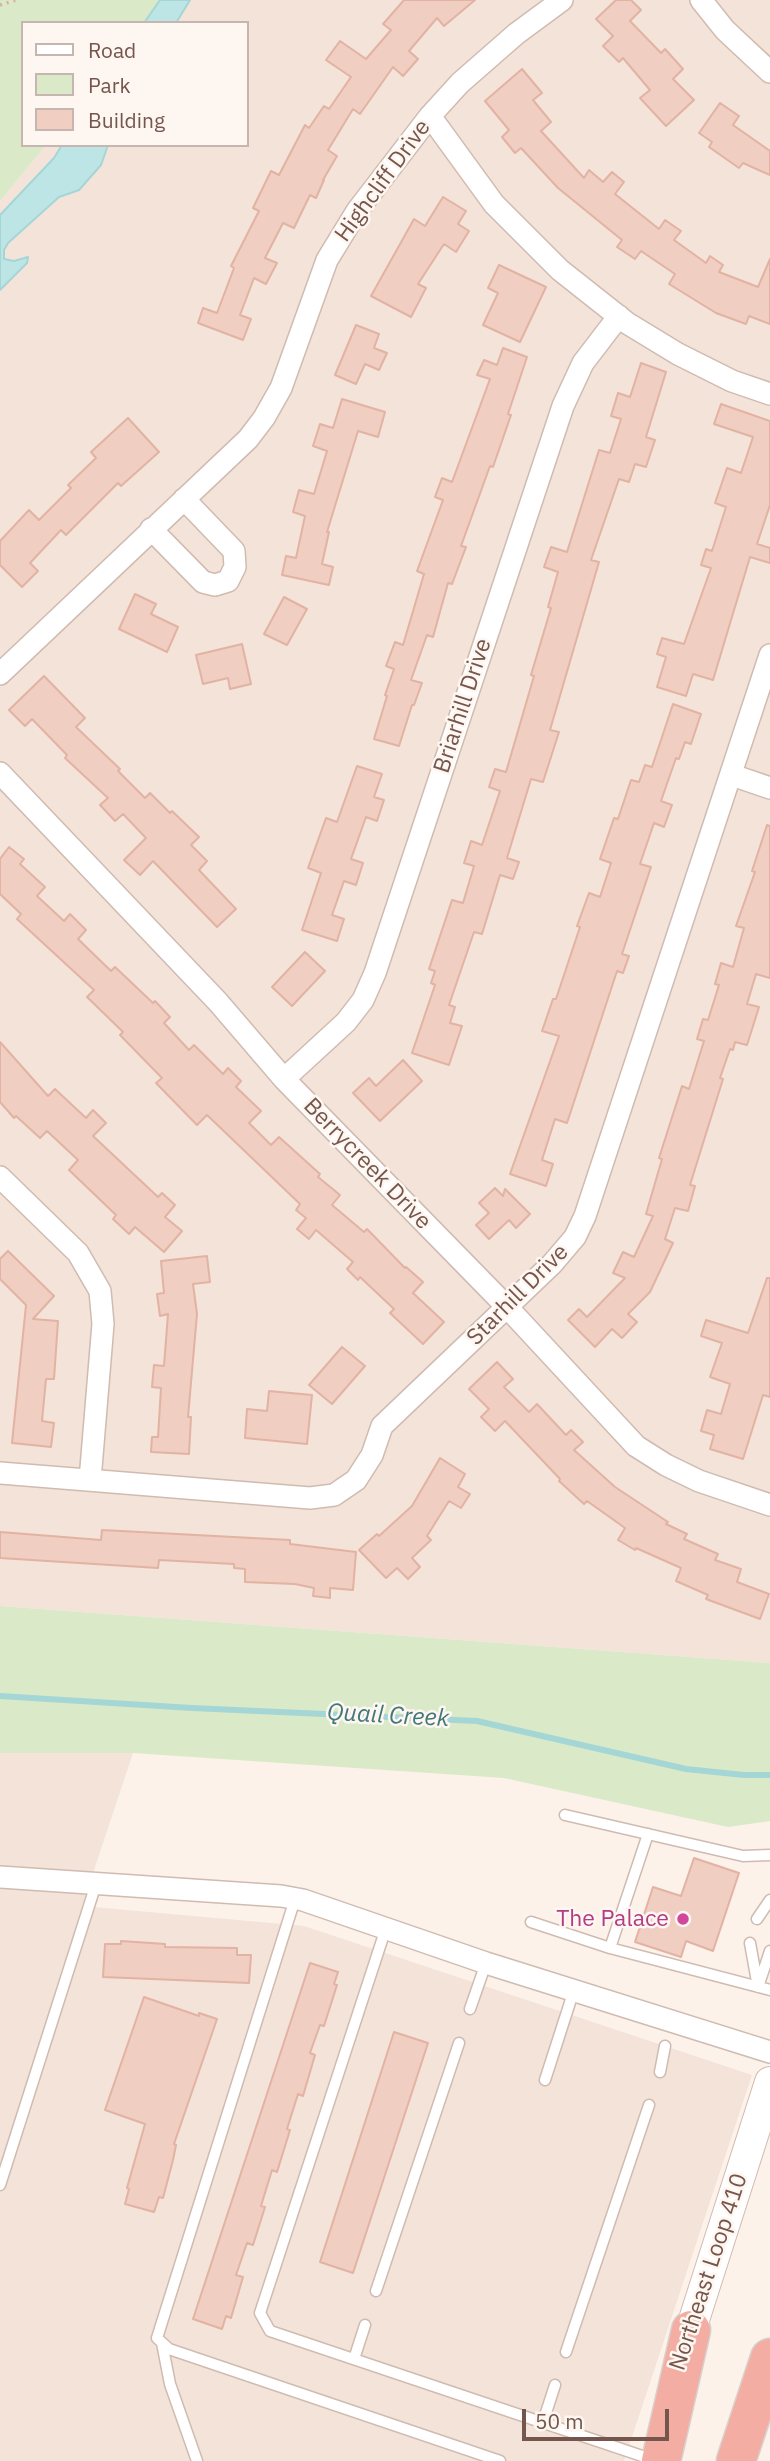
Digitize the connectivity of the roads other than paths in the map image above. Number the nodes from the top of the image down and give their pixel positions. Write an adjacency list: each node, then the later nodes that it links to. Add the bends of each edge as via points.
1 (562, 0): 4 (street, Highcliff Drive, via 506,42)
2 (701, 0): 3 (street)
3 (770, 72)
4 (430, 116): 5 (street, via 494,204 560,270); 7 (street, Highcliff Drive, via 357,211 327,260 281,388 264,418)
5 (619, 316): 6 (street, via 678,355); 14 (street, Briarhill Drive, via 583,363 563,405 375,973 346,1022)
6 (770, 394)
7 (184, 499): 8 (street, Highcliff Drive); 8 (street, via 234,551 235,568 228,581 203,582)
8 (151, 529): 10 (street, Highcliff Drive)
9 (770, 655): 12 (street, Starhill Drive)
10 (0, 674)
11 (0, 773): 14 (street, Berrycreek Drive, via 218,1002)
12 (732, 775): 13 (street); 16 (street, Starhill Drive, via 585,1216 576,1237)
13 (770, 788)
14 (284, 1079): 16 (street, Berrycreek Drive)
15 (0, 1177): 18 (street, via 78,1253 100,1291 103,1324)
16 (507, 1307): 18 (street, Starhill Drive, via 382,1426 372,1455 356,1480 334,1495); 19 (street, Berrycreek Drive, via 636,1446 699,1481)
17 (0, 1474): 18 (street, Starhill Drive)
18 (90, 1480)
19 (770, 1505)
20 (565, 1815): 21 (lane)
21 (648, 1834): 22 (lane, via 744,1856); 31 (lane)
22 (770, 1856)
23 (0, 1877): 24 (street)
24 (96, 1884): 25 (street); 45 (lane)
25 (295, 1899): 29 (street); 49 (lane, via 157,2338)
26 (770, 1900): 27 (lane)
27 (757, 1919)
28 (531, 1922): 31 (lane)
29 (386, 1928): 33 (street); 52 (lane, via 260,2314 270,2331)
30 (750, 1943): 34 (lane)
31 (610, 1948): 34 (lane)
32 (770, 1951): 34 (lane)
33 (486, 1962): 35 (street); 37 (lane)
34 (758, 1987): 36 (lane)
35 (574, 1990): 40 (street); 42 (lane)
36 (770, 1990)
37 (470, 2009)
38 (459, 2043): 46 (lane)
39 (666, 2046): 41 (lane)
40 (770, 2052)
41 (660, 2072)
42 (545, 2080)
43 (770, 2082): 48 (main road, Northeast Loop 410)
44 (649, 2105): 50 (lane)
45 (0, 2185)
46 (376, 2291)
47 (365, 2325): 52 (lane)
48 (691, 2330): 55 (highway)
49 (162, 2343): 56 (lane, via 170,2384); 57 (lane)
50 (566, 2352)
51 (770, 2358): 58 (highway)
52 (354, 2359): 54 (lane)
53 (555, 2385): 54 (lane)
54 (543, 2422): 55 (lane)
55 (652, 2460)
56 (197, 2461)
57 (500, 2461)
58 (736, 2461)

